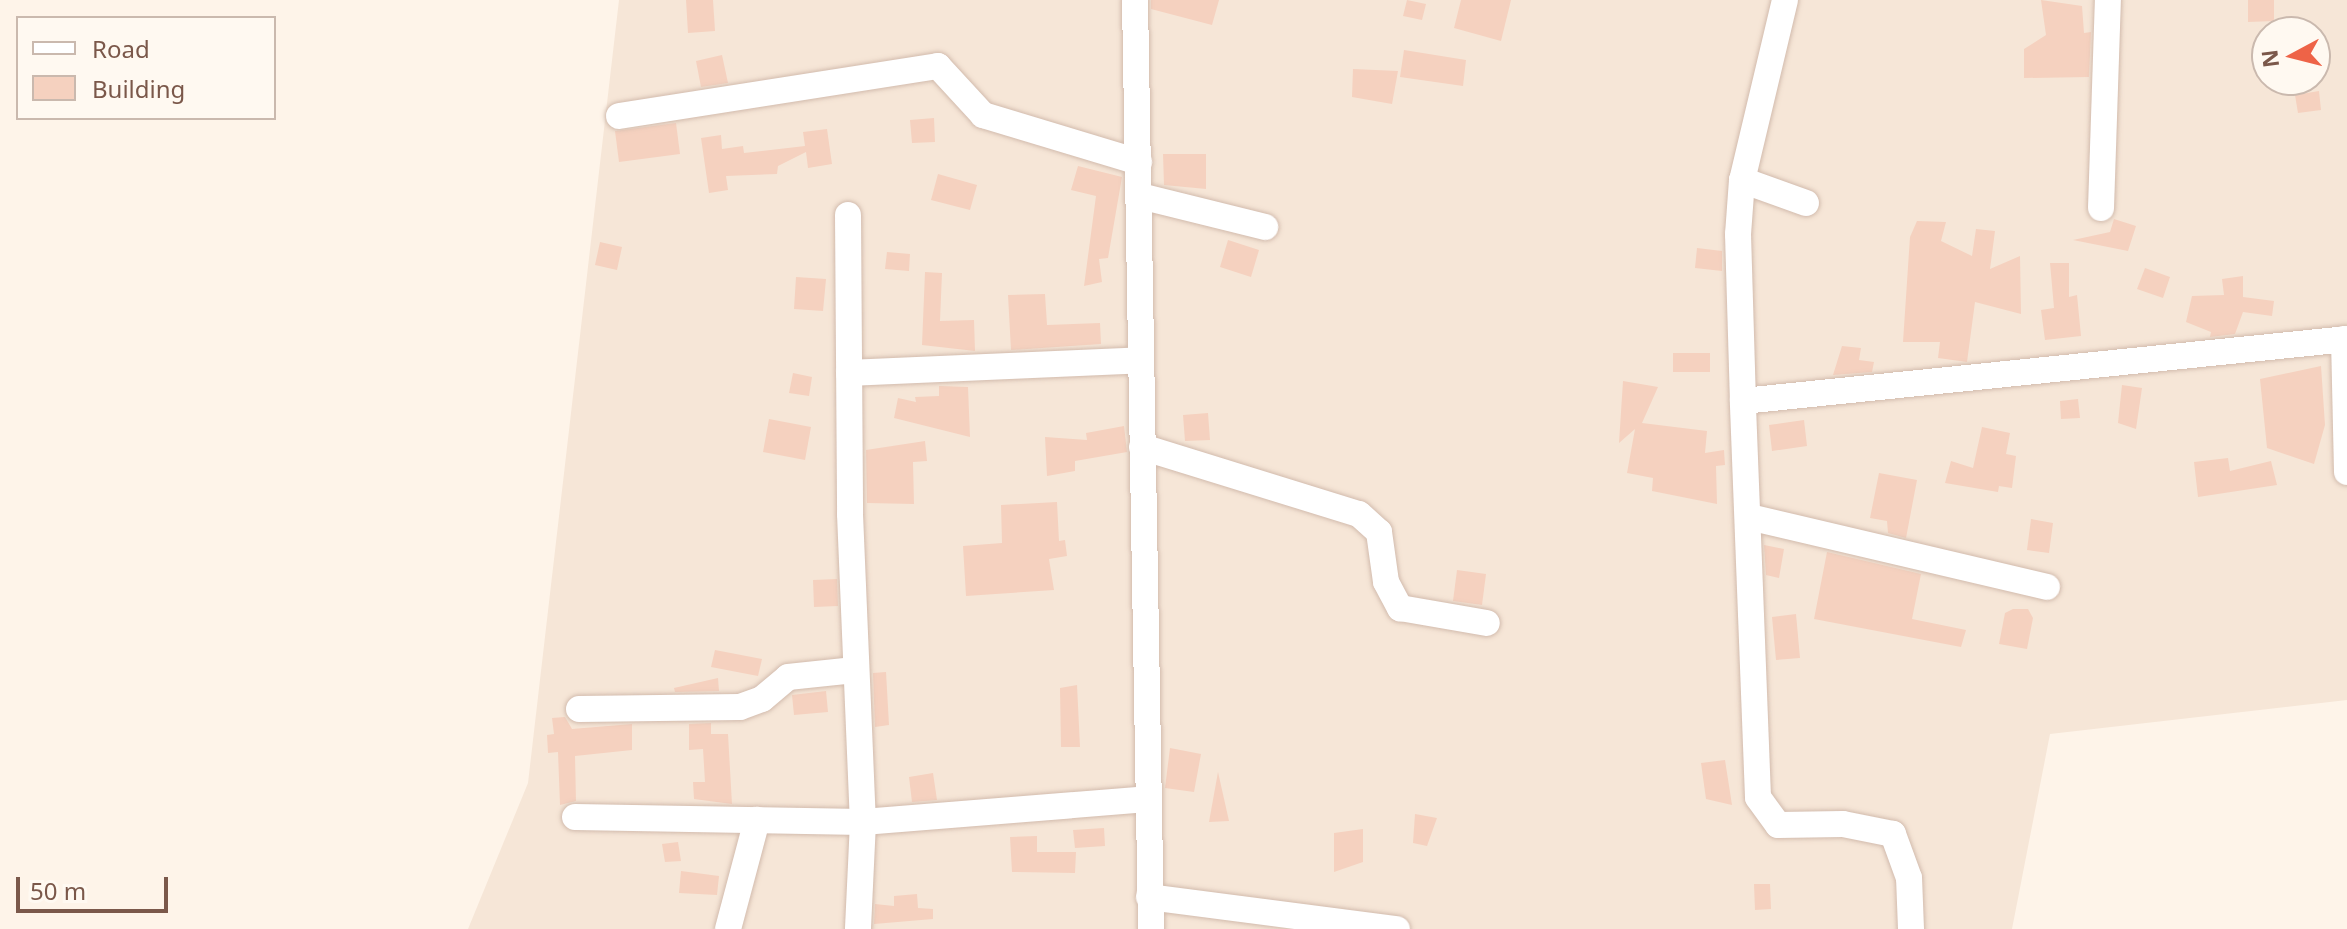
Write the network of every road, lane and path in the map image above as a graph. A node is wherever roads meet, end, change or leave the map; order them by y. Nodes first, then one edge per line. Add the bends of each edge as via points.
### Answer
1 (1135, 0) edge
2 (1785, 0) edge
3 (2108, 0) edge
4 (619, 116) dead end
5 (1139, 162) junction
6 (1742, 180) junction
7 (1140, 196) junction
8 (1806, 203) dead end
9 (2101, 208) dead end
10 (848, 215) dead end
11 (1265, 227) dead end
12 (2345, 339) edge
13 (1141, 360) junction
14 (849, 373) junction
15 (1743, 401) junction
16 (1142, 447) junction
17 (2347, 472) edge
18 (1749, 517) junction
19 (2047, 587) dead end
20 (1487, 623) dead end
21 (855, 670) junction
22 (579, 709) dead end
23 (1147, 799) junction
24 (575, 817) dead end
25 (757, 820) junction
26 (863, 822) junction
27 (1149, 897) junction
28 (728, 929) edge
29 (858, 929) edge
30 (1151, 929) edge
31 (1397, 929) edge
32 (1911, 929) edge

1 - 5 street
2 - 6 street
3 - 9 street
4 - 5 street via 938,66 983,115
5 - 7 street
6 - 8 street
6 - 15 street via 1738,278
7 - 11 street
7 - 13 street
10 - 14 street
12 - 15 street
12 - 17 street
13 - 14 street
13 - 16 street
14 - 21 street
15 - 18 street
16 - 20 street via 1359,514 1379,532 1386,582 1400,608
16 - 23 street
18 - 19 street
18 - 32 street via 1758,797 1778,825 1843,824 1893,834 1903,847 1909,878
21 - 22 street via 788,677 762,699 740,707
21 - 26 street
23 - 26 street
23 - 27 street
24 - 25 street
25 - 26 street
25 - 28 street
26 - 29 street
27 - 30 street
27 - 31 street

